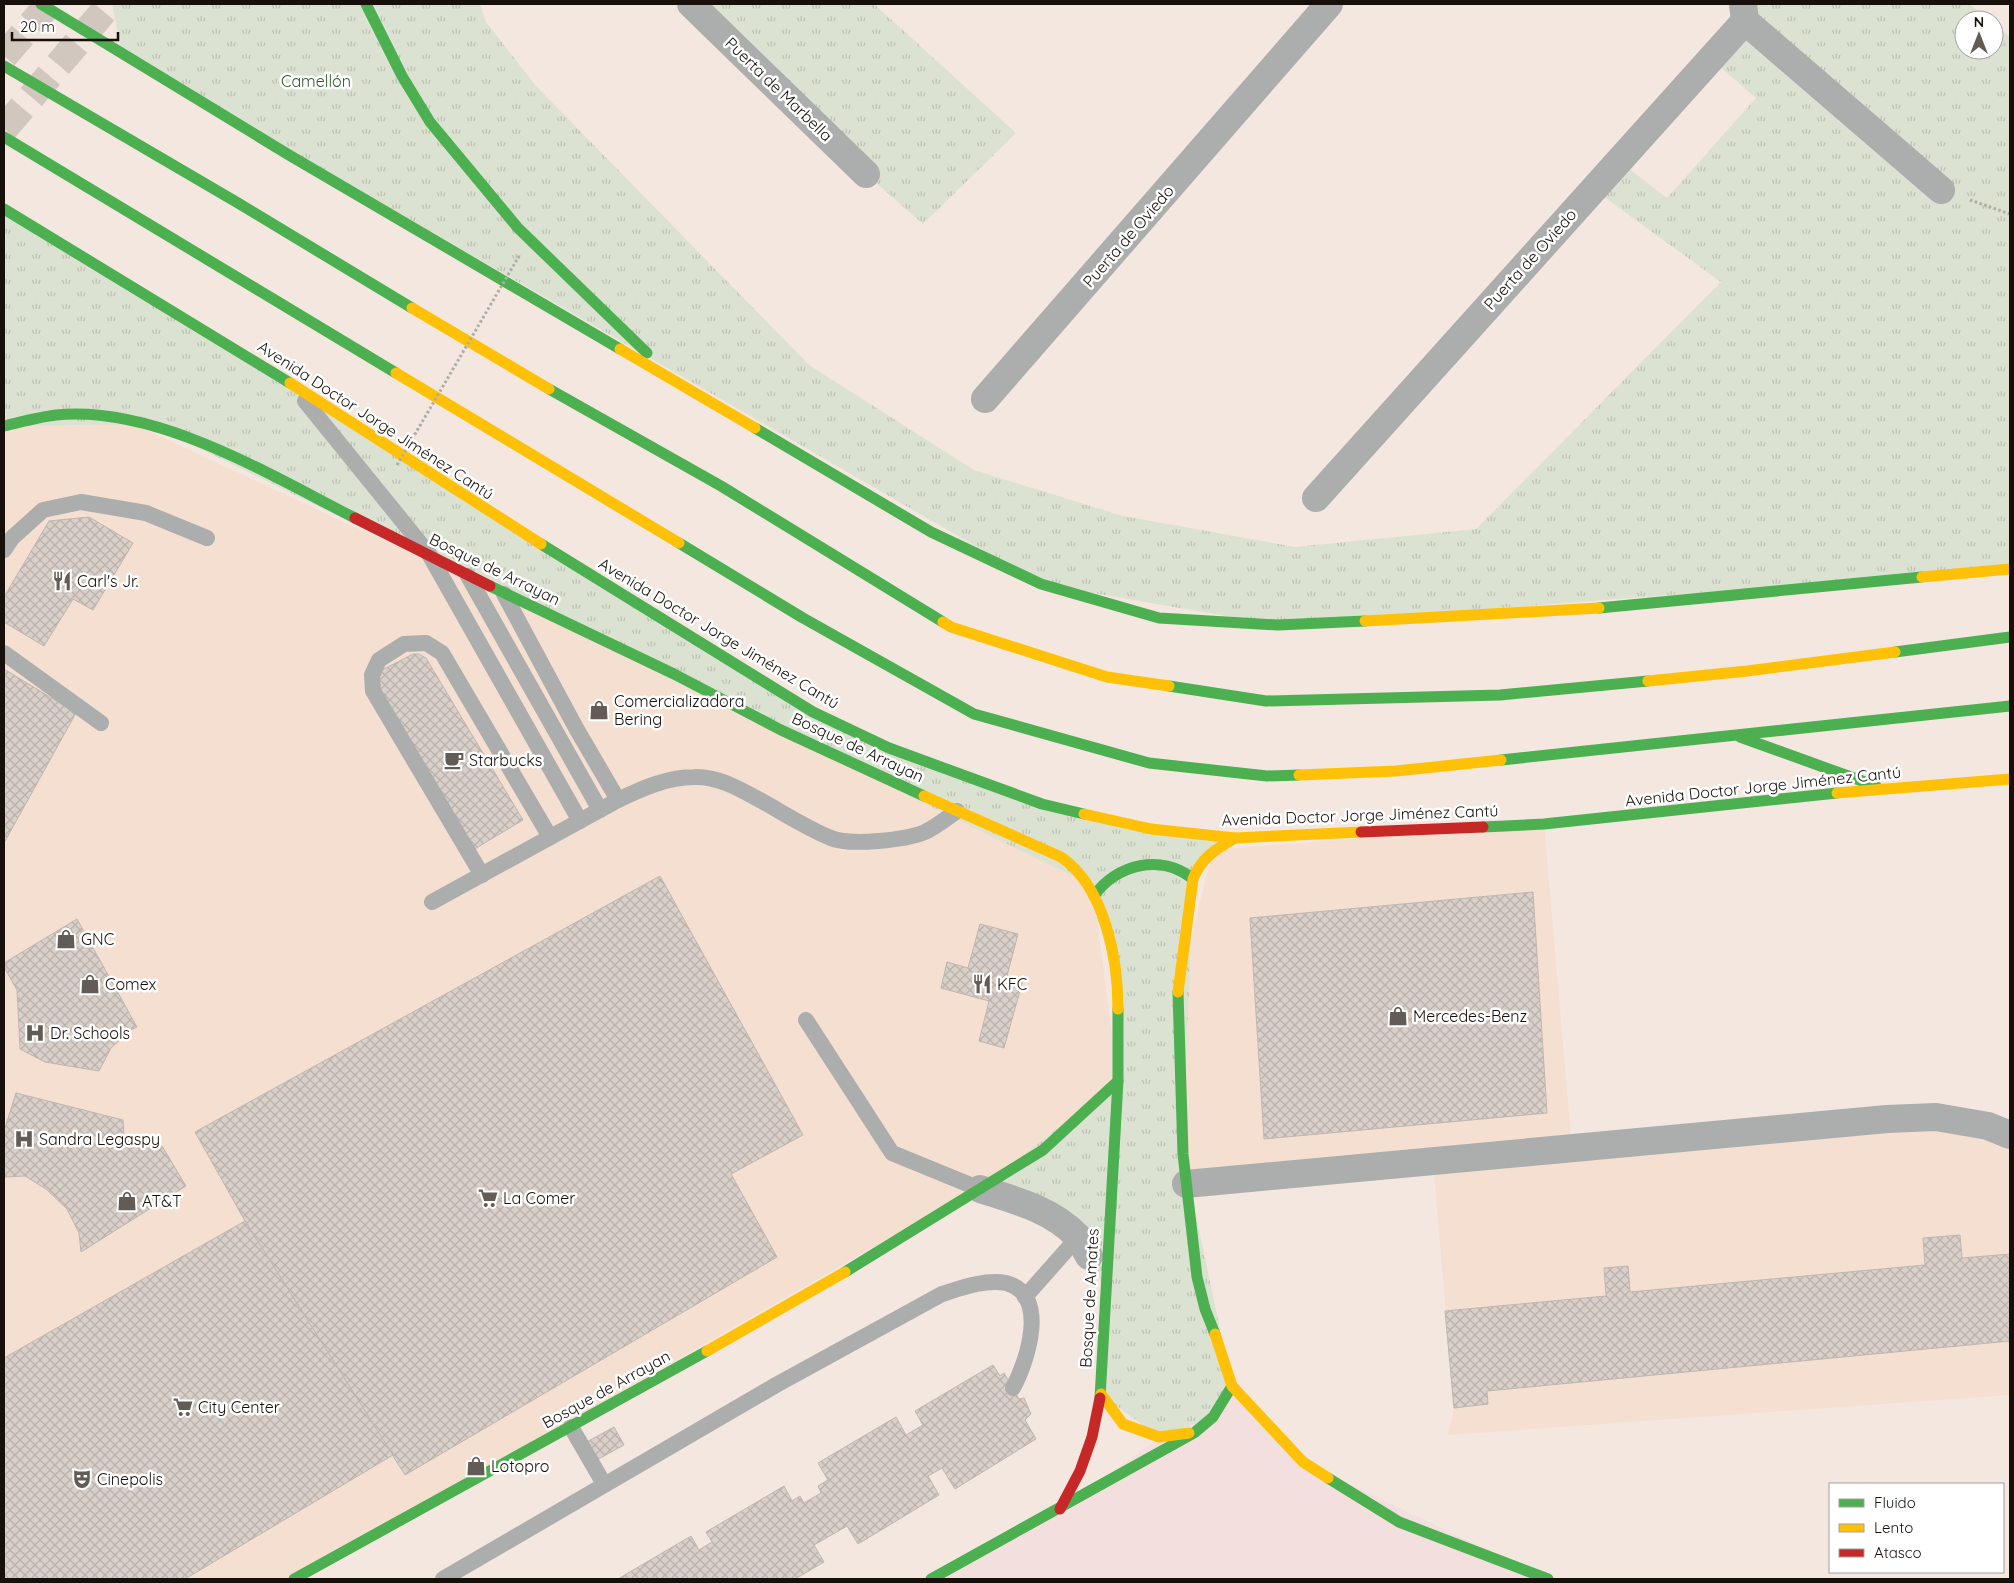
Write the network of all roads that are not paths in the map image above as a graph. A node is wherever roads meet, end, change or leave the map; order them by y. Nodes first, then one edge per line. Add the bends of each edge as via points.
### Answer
1 (42, 4) edge
2 (366, 4) edge
3 (691, 4) edge
4 (1329, 4) edge
5 (1744, 12) edge
6 (4, 66) edge
7 (4, 137) edge
8 (866, 174) dead end
9 (1941, 190) road end
10 (4, 209) edge
11 (676, 382) junction
12 (291, 384) junction
13 (986, 400) dead end
14 (4, 426) edge
15 (1316, 498) dead end
16 (206, 538) dead end
17 (4, 550) edge
18 (429, 554) junction
19 (2010, 569) edge
20 (467, 574) junction
21 (503, 592) junction
22 (658, 615) junction
23 (2010, 637) edge
24 (4, 653) edge
25 (701, 656) dead end
26 (752, 703) dead end
27 (2010, 706) edge
28 (102, 723) dead end
29 (781, 730) junction
30 (1734, 735) junction
31 (2010, 779) edge
32 (1886, 789) junction
33 (618, 800) junction
34 (1042, 804) junction
35 (1014, 807) dead end
36 (985, 809) dead end
37 (600, 810) junction
38 (957, 812) junction
39 (580, 821) junction
40 (550, 837) junction
41 (1235, 838) junction
42 (482, 875) junction
43 (1193, 879) junction
44 (1094, 896) junction
45 (432, 902) dead end
46 (806, 1020) dead end
47 (1118, 1082) junction
48 (2010, 1135) edge
49 (1186, 1184) junction
50 (980, 1189) junction
51 (1084, 1247) joint
52 (1025, 1297) junction
53 (1232, 1386) junction
54 (1013, 1388) dead end
55 (1101, 1394) junction
56 (571, 1428) junction
57 (1194, 1433) junction
58 (604, 1484) junction
59 (1060, 1509) junction
60 (294, 1579) edge
61 (443, 1579) edge
62 (931, 1579) edge
63 (1548, 1579) edge

1 - 11 street via 289,155
2 - 11 street via 402,76 430,122 518,228
3 - 8 street, Puerta de Marbella
4 - 13 street, Puerta de Oviedo
5 - 9 street, Puerta de Oviedo
5 - 15 street, Puerta de Oviedo
6 - 23 street via 508,366 721,486 951,627 1107,676 1266,701 1500,695 1746,671
7 - 30 street via 803,618 974,714 1149,763 1267,776 1396,771
10 - 12 street, Avenida Doctor Jorge Jiménez Cantú
11 - 19 street via 931,532 1041,584 1159,618 1278,625 1581,610
12 - 18 lane
12 - 22 street, Avenida Doctor Jorge Jiménez Cantú
14 - 18 street, Bosque de Arrayan via 56,415 94,415 150,424 256,468
16 - 17 lane via 146,513 81,502 43,510 12,538
18 - 20 street, Bosque de Arrayan
18 - 39 lane
20 - 21 street, Bosque de Arrayan
20 - 37 lane
21 - 29 street, Bosque de Arrayan via 674,674
21 - 33 lane
22 - 25 street
22 - 34 street, Avenida Doctor Jorge Jiménez Cantú via 813,712 889,748
24 - 28 lane
26 - 29 street
27 - 30 street
29 - 38 street, Bosque de Arrayan
30 - 32 street
31 - 32 street, Avenida Doctor Jorge Jiménez Cantú
32 - 41 street, Avenida Doctor Jorge Jiménez Cantú via 1544,824
33 - 37 lane
33 - 38 lane via 665,781 693,777 720,781 833,839 859,842 905,839 926,832
34 - 35 street
34 - 41 street, Avenida Doctor Jorge Jiménez Cantú via 1152,829
36 - 38 street
37 - 39 lane
38 - 44 street, Bosque de Arrayan via 1062,858 1074,866
39 - 40 lane
40 - 42 lane
40 - 42 lane via 442,653 426,644 404,644 379,660 372,675 373,691
41 - 43 street via 1214,850 1198,866
42 - 45 lane
43 - 44 street via 1184,872 1159,863 1122,872 1103,883
43 - 49 street via 1177,997
44 - 47 street, Bosque de Amates via 1111,942 1118,988
46 - 50 lane via 892,1153
47 - 50 street, Bosque de Arrayan via 1043,1150
47 - 55 street, Bosque de Amates
48 - 49 street via 1988,1126 1936,1117 1887,1119
49 - 53 street via 1197,1277
50 - 51 street via 1024,1203 1056,1218
50 - 56 street, Bosque de Arrayan via 802,1298
51 - 52 lane
52 - 54 lane via 1030,1309 1030,1344 1022,1372
52 - 58 lane via 1014,1287 1000,1282 942,1294
53 - 57 street via 1214,1418
53 - 63 street via 1303,1462 1399,1522
55 - 57 street via 1123,1424 1159,1437
55 - 59 street, Bosque de Amates via 1086,1454
56 - 58 lane
56 - 60 street, Bosque de Arrayan
57 - 59 street
58 - 61 lane
59 - 62 street

